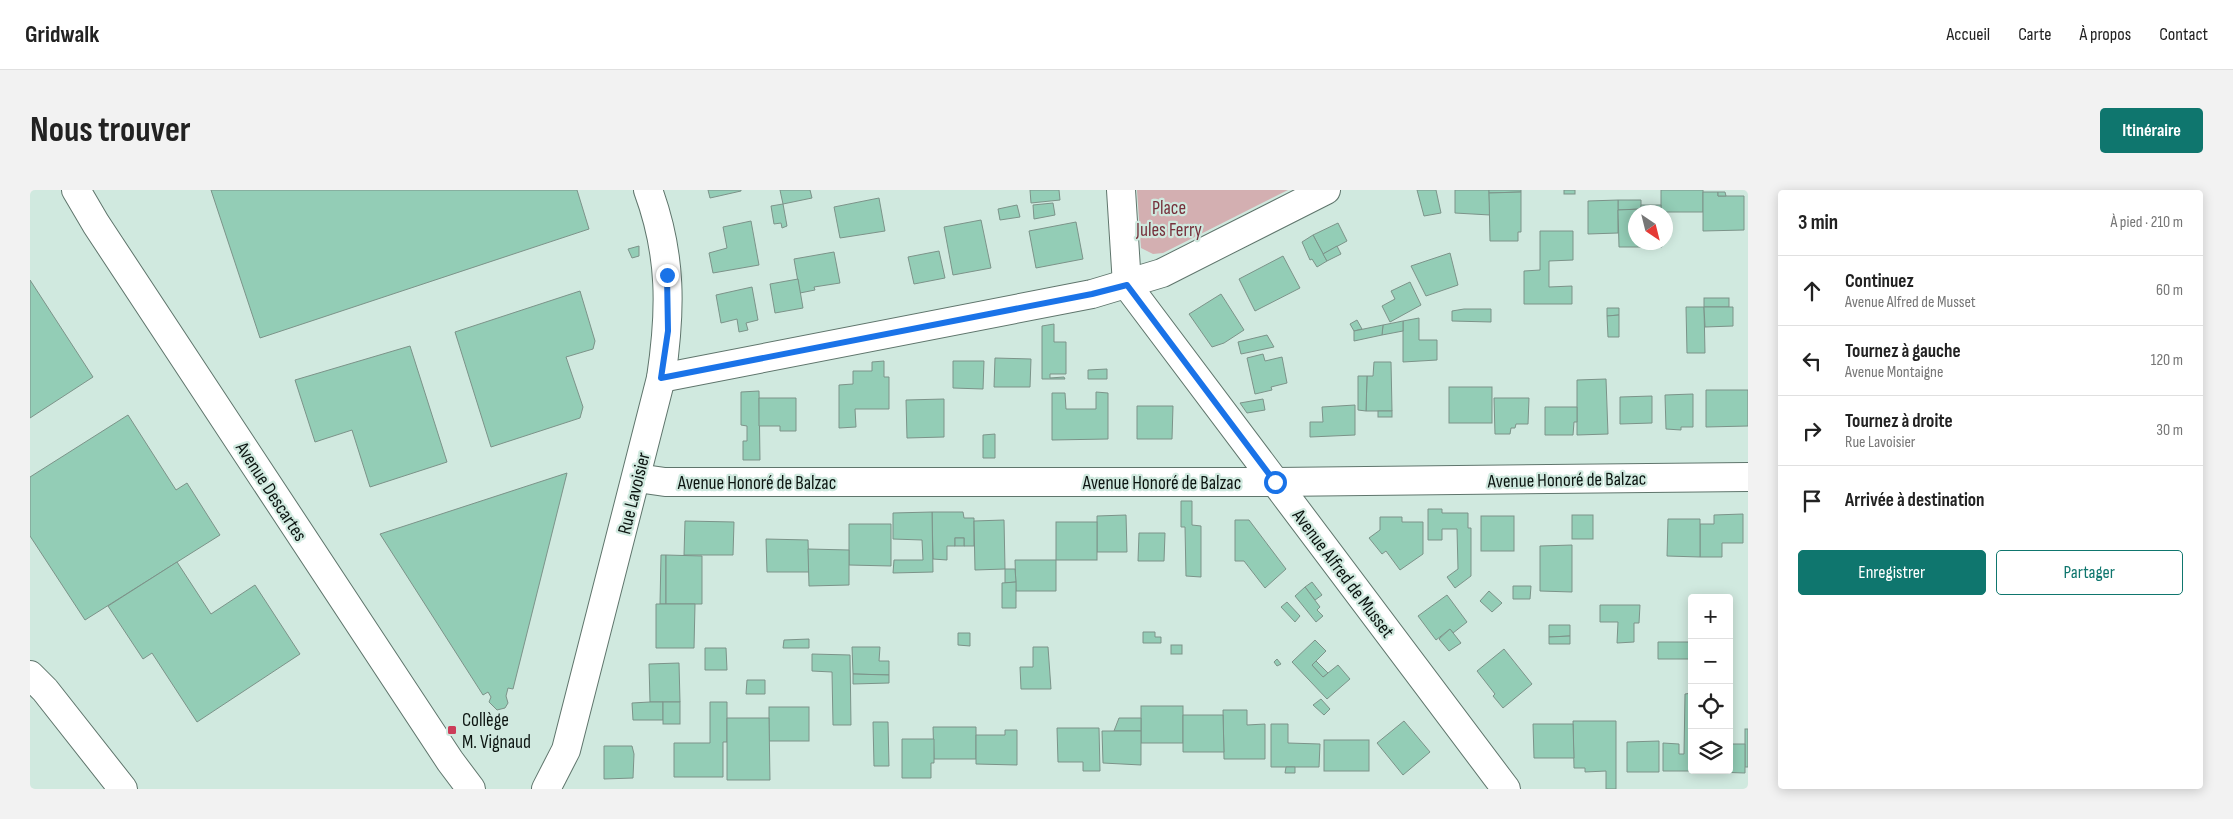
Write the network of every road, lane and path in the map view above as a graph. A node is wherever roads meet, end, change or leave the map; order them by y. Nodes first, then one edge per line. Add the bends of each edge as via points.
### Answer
1 (76, 190) edge
2 (648, 190) edge
3 (1121, 190) edge
4 (1326, 190) edge
5 (1127, 285) junction
6 (661, 378) junction
7 (1748, 477) edge
8 (637, 478) junction
9 (1275, 482) junction
10 (30, 674) edge
11 (123, 789) edge
12 (471, 789) edge
13 (546, 789) edge
14 (1506, 789) edge

1 - 12 street, Avenue Descartes
2 - 6 street, Rue Lavoisier via 662,236 667,275 668,331
3 - 5 street
4 - 5 street via 1162,272
5 - 6 street
5 - 9 street, Avenue Alfred de Musset
6 - 8 street, Rue Lavoisier
7 - 9 street, Avenue Honoré de Balzac
8 - 9 street, Avenue Honoré de Balzac via 665,482
8 - 13 street, Rue Lavoisier via 566,750
9 - 14 street, Avenue Alfred de Musset
10 - 11 street

